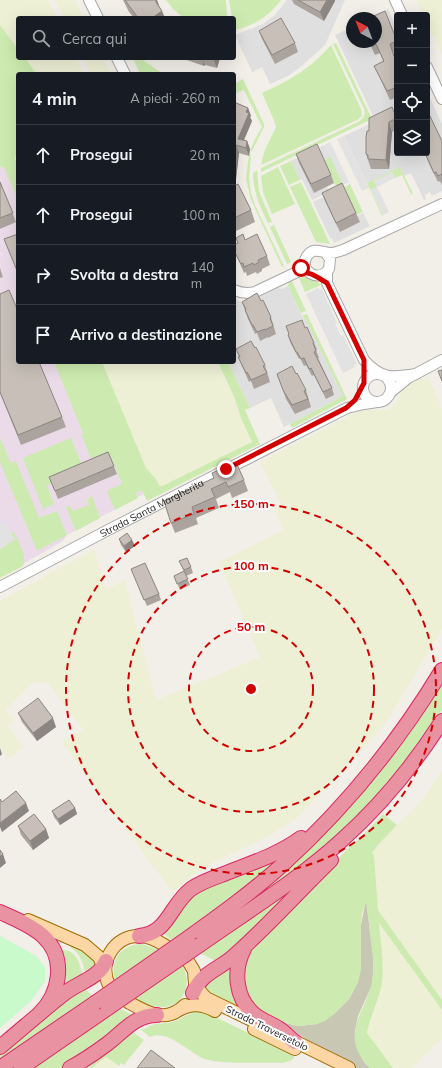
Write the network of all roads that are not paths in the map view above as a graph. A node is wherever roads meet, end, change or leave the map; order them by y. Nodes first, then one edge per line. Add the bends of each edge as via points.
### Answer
1 (90, 0) edge
2 (395, 0) edge
3 (401, 12) edge
4 (97, 16) edge
5 (118, 60) edge
6 (124, 72) edge
7 (430, 73) edge
8 (442, 99) edge
9 (442, 204) edge
10 (343, 250) junction
11 (325, 252) junction
12 (305, 261) junction
13 (331, 262) junction
14 (297, 272) junction
15 (327, 272) junction
16 (313, 274) junction
17 (327, 283) junction
18 (236, 291) edge
19 (364, 360) junction
20 (442, 360) edge
21 (416, 374) junction
22 (384, 376) junction
23 (364, 383) junction
24 (391, 392) junction
25 (377, 402) junction
26 (346, 408) junction
27 (0, 587) edge
28 (442, 670) edge
29 (442, 721) edge
30 (415, 760) junction
31 (371, 772) junction
32 (0, 905) edge
33 (0, 912) edge
34 (139, 936) junction
35 (123, 940) junction
36 (251, 940) junction
37 (84, 945) junction
38 (166, 946) dead end
39 (188, 961) dead end
40 (105, 966) junction
41 (109, 985) dead end
42 (195, 985) junction
43 (128, 1002) dead end
44 (102, 1005) junction
45 (179, 1010) junction
46 (39, 1014) junction
47 (157, 1015) junction
48 (295, 1042) junction
49 (0, 1047) edge
50 (0, 1068) edge
51 (21, 1068) edge
52 (70, 1068) edge
53 (333, 1068) edge
54 (349, 1068) edge

1 - 4 street
2 - 3 street
5 - 6 street
7 - 8 street
9 - 10 street
10 - 11 street
10 - 13 street
11 - 12 street via 312,251
11 - 13 street
12 - 14 street
12 - 16 street via 305,266
13 - 15 street
14 - 16 street
14 - 18 street via 255,292 247,294
15 - 16 street via 321,275
15 - 17 street
16 - 17 street
17 - 19 street
19 - 22 street
19 - 23 street
20 - 21 street, Strada Santa Margherita
21 - 22 street, Strada Santa Margherita
21 - 24 street, Strada Santa Margherita
22 - 23 street, Strada Santa Margherita via 374,374
22 - 24 street via 390,382
23 - 25 street via 366,396 369,400
23 - 26 street, Strada Santa Margherita via 355,400
24 - 25 street, Strada Santa Margherita via 386,399
25 - 26 street, Strada Santa Margherita
26 - 27 street, Strada Santa Margherita
28 - 31 highway via 409,721
29 - 30 highway
30 - 36 highway via 399,791 385,807
30 - 44 highway, bridge via 383,799 340,842 300,874 201,944
31 - 34 highway via 294,843 275,854 197,885 182,897 159,929
31 - 44 highway, bridge via 330,818 281,866
32 - 37 main road
33 - 46 highway via 40,933 56,956 57,985 51,999
34 - 35 main road
34 - 38 main road
35 - 37 main road via 106,946
35 - 40 main road via 111,951
36 - 42 highway
36 - 48 highway via 242,952 237,970 237,984 242,999 253,1013
37 - 40 main road via 97,955
39 - 42 main road, Strada Traversetolo
40 - 41 main road
40 - 46 highway
42 - 45 main road via 187,1003
42 - 48 main road, Strada Traversetolo via 209,1000
43 - 47 main road
44 - 50 highway
44 - 51 highway
45 - 47 main road, Strada Traversetolo via 168,1015
45 - 53 main road, Strada Traversetolo via 192,1005 206,1006
46 - 49 highway
47 - 52 highway via 136,1021 101,1049
48 - 54 main road, Strada Traversetolo

